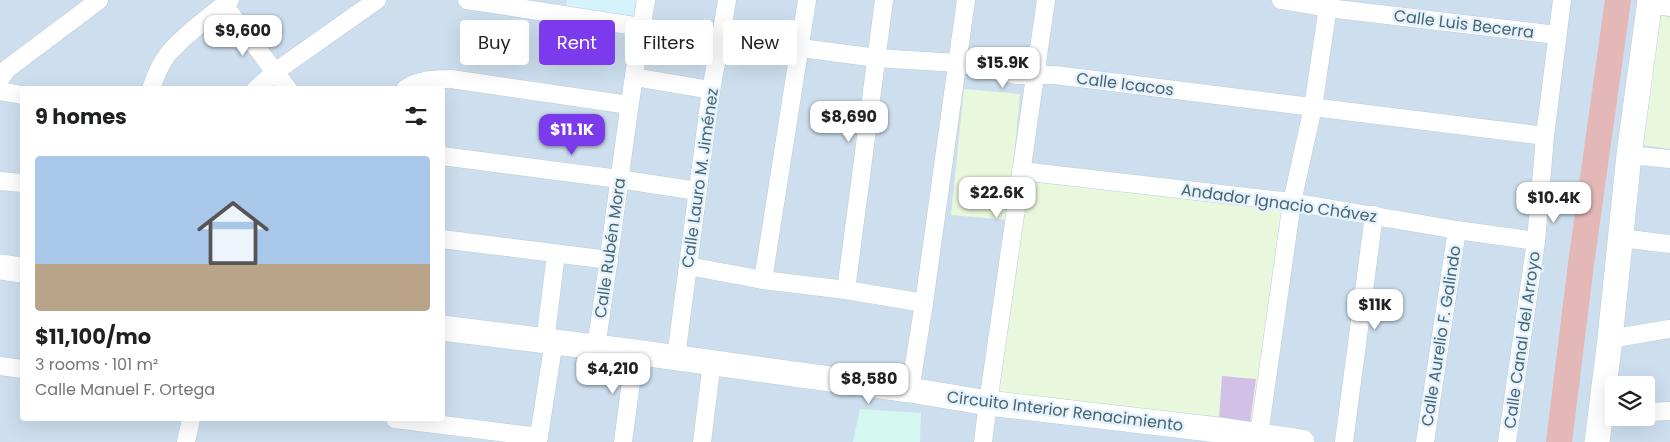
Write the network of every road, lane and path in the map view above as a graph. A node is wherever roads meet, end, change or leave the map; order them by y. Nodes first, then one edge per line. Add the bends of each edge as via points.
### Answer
1 (377, 0) edge
2 (646, 0) edge
3 (727, 0) edge
4 (807, 0) edge
5 (884, 0) edge
6 (966, 0) edge
7 (1046, 0) edge
8 (1281, 0) edge
9 (1562, 0) edge
10 (477, 1) edge
11 (93, 2) edge
12 (227, 3) edge
13 (1329, 4) edge
14 (1657, 4) edge
15 (561, 7) edge
16 (642, 20) edge
17 (625, 23) edge
18 (1557, 35) junction
19 (713, 36) edge
20 (721, 37) junction
21 (800, 48) junction
22 (877, 58) junction
23 (957, 63) junction
24 (636, 65) edge
25 (275, 72) junction
26 (1035, 75) junction
27 (634, 77) junction
28 (0, 79) edge
29 (152, 86) edge
30 (259, 86) edge
31 (286, 86) edge
32 (410, 86) edge
33 (0, 90) edge
34 (711, 90) junction
35 (20, 95) edge
36 (630, 105) junction
37 (1313, 107) junction
38 (1545, 136) junction
39 (1629, 154) junction
40 (445, 156) edge
41 (1670, 159) edge
42 (1021, 171) junction
43 (620, 179) junction
44 (0, 181) edge
45 (20, 183) edge
46 (697, 191) junction
47 (1292, 202) junction
48 (1374, 215) junction
49 (1457, 230) junction
50 (1621, 238) junction
51 (445, 239) edge
52 (1536, 241) junction
53 (1670, 244) edge
54 (556, 254) junction
55 (609, 260) junction
56 (688, 266) junction
57 (0, 267) edge
58 (20, 270) edge
59 (763, 280) junction
60 (846, 290) junction
61 (924, 303) junction
62 (445, 328) edge
63 (1670, 329) edge
64 (1610, 339) junction
65 (550, 341) junction
66 (596, 347) junction
67 (635, 352) junction
68 (676, 357) junction
69 (712, 362) junction
70 (0, 366) edge
71 (20, 369) edge
72 (1609, 376) edge
73 (910, 390) junction
74 (988, 403) junction
75 (1670, 411) edge
76 (1655, 412) edge
77 (1605, 420) edge
78 (191, 421) edge
79 (409, 421) edge
80 (1259, 435) junction
81 (1227, 437) edge
82 (539, 439) edge
83 (186, 442) edge
84 (624, 442) edge
85 (702, 442) edge
86 (984, 442) edge
87 (1302, 442) edge
88 (1344, 442) edge
89 (1425, 442) edge
90 (1507, 442) edge
91 (1597, 442) edge

1 - 25 street
2 - 16 street, Calle Rubén Mora
3 - 20 street, Calle Lauro M. Jiménez
4 - 21 street
5 - 22 street
6 - 23 street
7 - 26 street
8 - 13 street, Calle Luis Becerra
9 - 18 street, Calle Canal del Arroyo
10 - 15 street, Calle Icacos
11 - 28 street via 8,69
12 - 25 street
12 - 29 street via 167,55
13 - 18 street, Calle Luis Becerra
13 - 37 street
14 - 39 main road
15 - 17 street, Calle Icacos
18 - 38 street, Calle Canal del Arroyo
19 - 20 street, Calle Icacos
20 - 21 street, Calle Icacos
20 - 34 street, Calle Lauro M. Jiménez
21 - 22 street, Calle Icacos
21 - 59 street
22 - 23 street, Calle Icacos
22 - 60 street
23 - 26 street, Calle Icacos
23 - 61 street
24 - 27 street, Calle Rubén Mora
25 - 30 street
25 - 31 street
26 - 37 street, Calle Icacos
26 - 42 street
27 - 34 street
27 - 36 street, Calle Rubén Mora
32 - 36 street via 423,80 451,80
33 - 35 street
34 - 46 street, Calle Lauro M. Jiménez
36 - 43 street, Calle Rubén Mora
37 - 38 street, Calle Icacos
37 - 47 street
38 - 52 street, Calle Canal del Arroyo
39 - 41 street
39 - 50 main road
40 - 43 street
42 - 47 street, Andador Ignacio Chávez
42 - 74 street
43 - 46 street
43 - 55 street, Calle Rubén Mora
44 - 45 street
46 - 56 street, Calle Lauro M. Jiménez
47 - 48 street, Andador Ignacio Chávez
47 - 80 street
48 - 49 street, Andador Ignacio Chávez
48 - 88 street
49 - 52 street, Andador Ignacio Chávez
49 - 89 street, Calle Aurelio F. Galindo
50 - 53 street
50 - 64 main road
51 - 54 street
52 - 90 street, Calle Canal del Arroyo
54 - 55 street
54 - 65 street
55 - 66 street, Calle Rubén Mora
56 - 59 street
56 - 68 street, Calle Lauro M. Jiménez
57 - 58 main road
59 - 60 street
60 - 61 street
61 - 73 street
62 - 65 main road, Circuito Interior Renacimiento
63 - 64 street
64 - 72 main road
65 - 66 main road, Circuito Interior Renacimiento
65 - 82 street
66 - 67 main road, Circuito Interior Renacimiento
67 - 68 main road, Circuito Interior Renacimiento
67 - 84 street
68 - 69 main road, Circuito Interior Renacimiento
69 - 73 main road, Circuito Interior Renacimiento
69 - 85 street
70 - 71 street
73 - 74 main road, Circuito Interior Renacimiento
74 - 81 main road, Circuito Interior Renacimiento
74 - 86 street
75 - 76 street
77 - 91 main road
78 - 83 street
79 - 82 street
80 - 81 main road, Circuito Interior Renacimiento
80 - 87 main road, Circuito Interior Renacimiento

